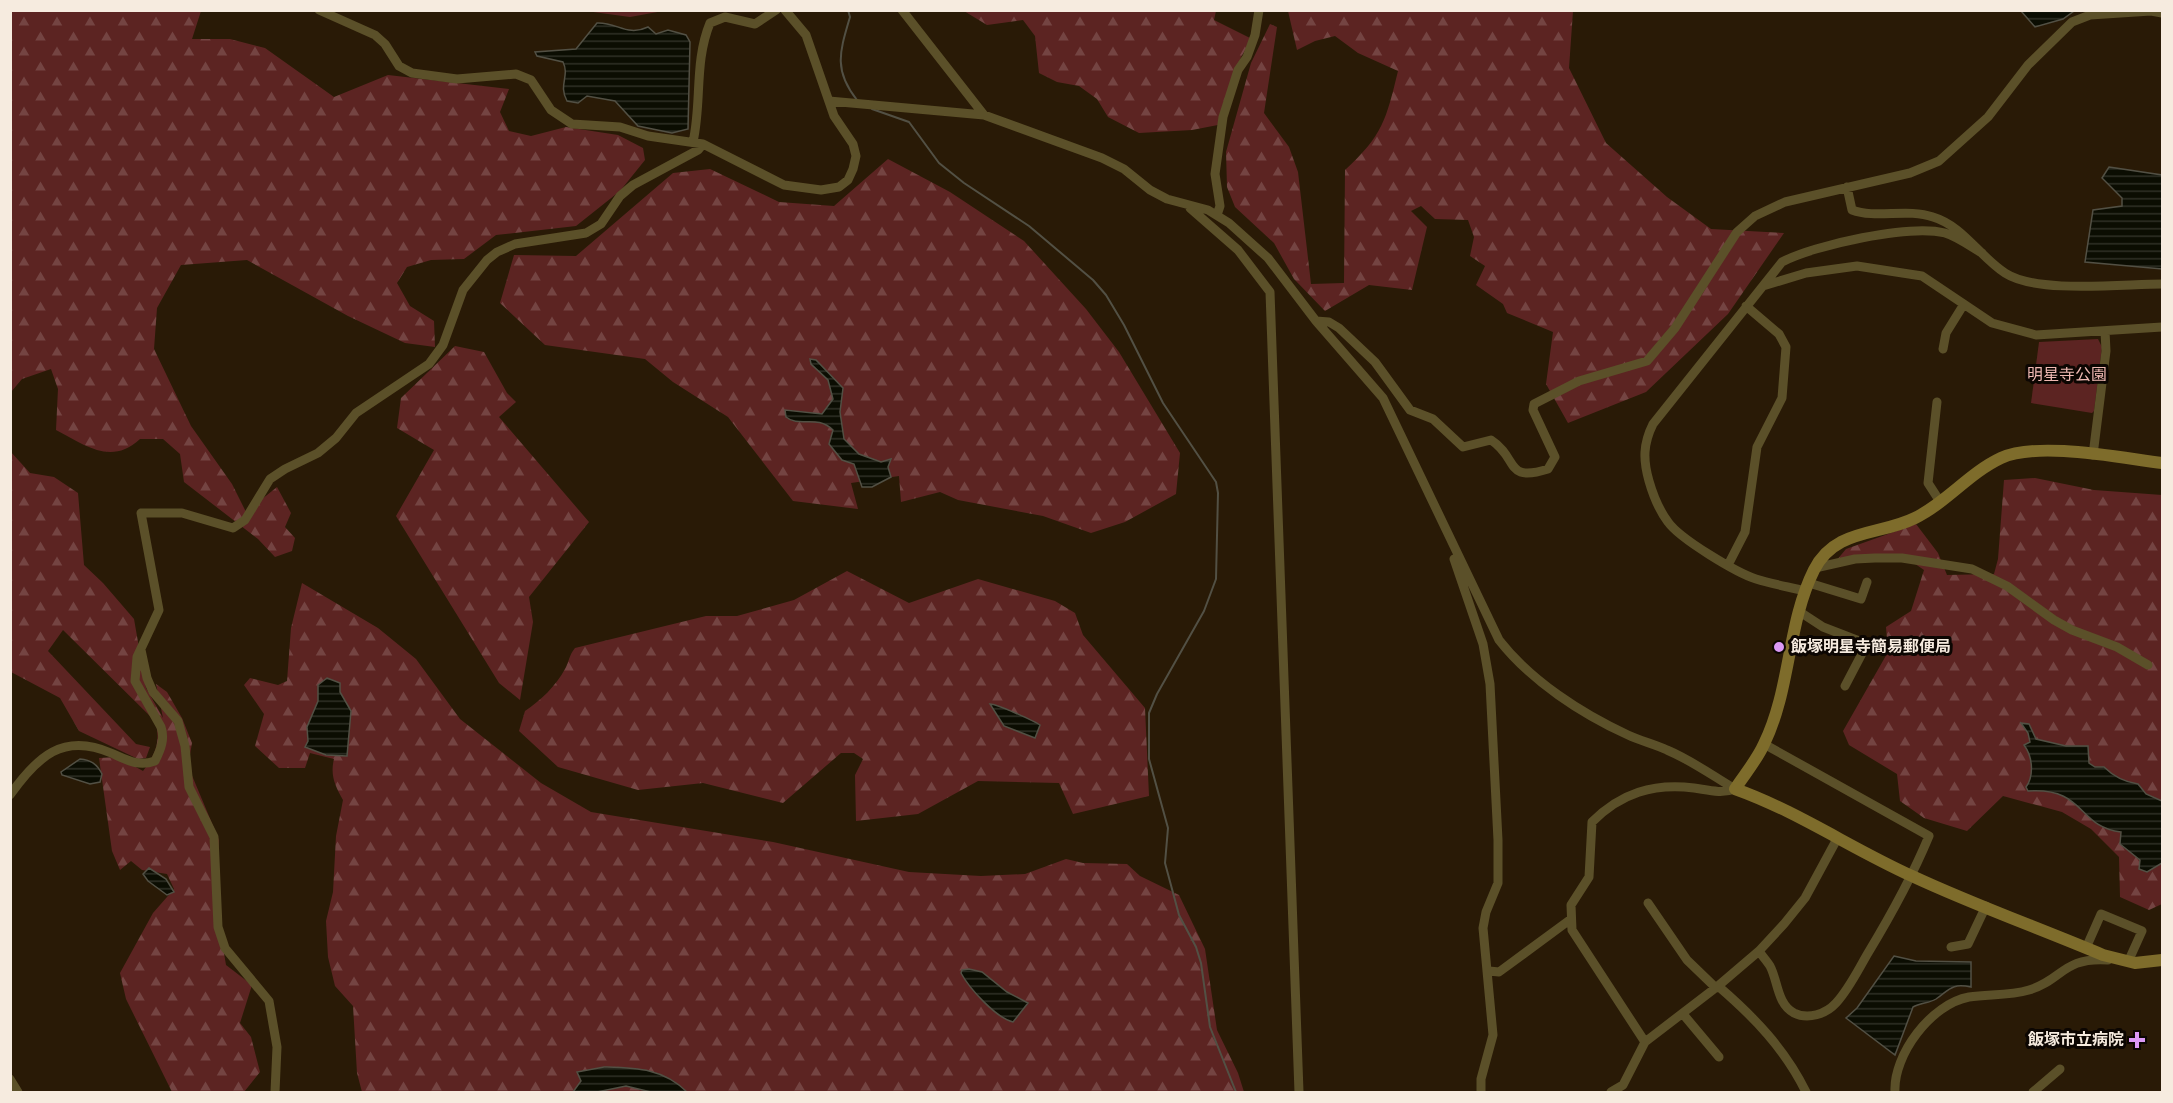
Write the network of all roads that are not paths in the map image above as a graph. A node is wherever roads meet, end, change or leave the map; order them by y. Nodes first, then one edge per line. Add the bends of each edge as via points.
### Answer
1 (319, 10) edge
2 (776, 10) edge
3 (785, 10) edge
4 (902, 10) edge
5 (1259, 10) edge
6 (2163, 13) edge
7 (829, 101) junction
8 (984, 115) junction
9 (693, 142) junction
10 (703, 144) junction
11 (1846, 187) junction
12 (1185, 205) junction
13 (1217, 215) junction
14 (1982, 253) junction
15 (2163, 284) edge
16 (1761, 287) junction
17 (1964, 304) junction
18 (1746, 306) junction
19 (1316, 321) junction
20 (2163, 327) edge
21 (2105, 330) junction
22 (1943, 349) dead end
23 (1937, 402) dead end
24 (2093, 455) junction
25 (2163, 463) edge
26 (1939, 500) junction
27 (1448, 536) junction
28 (1728, 565) junction
29 (1815, 568) junction
30 (1867, 582) dead end
31 (1807, 587) junction
32 (1800, 612) junction
33 (141, 650) junction
34 (2148, 665) dead end
35 (1845, 686) dead end
36 (1764, 744) junction
37 (1735, 789) junction
38 (10, 795) edge
39 (1837, 839) junction
40 (1912, 877) junction
41 (1648, 903) dead end
42 (1986, 906) junction
43 (1571, 919) junction
44 (1951, 946) dead end
45 (2086, 948) junction
46 (1759, 951) junction
47 (2163, 960) edge
48 (2123, 961) junction
49 (1488, 971) junction
50 (1717, 987) junction
51 (1683, 1014) junction
52 (1645, 1042) junction
53 (1719, 1057) dead end
54 (2060, 1070) dead end
55 (10, 1079) edge
56 (1623, 1085) junction
57 (18, 1092) edge
58 (275, 1092) edge
59 (1299, 1092) edge
60 (1481, 1092) edge
61 (1611, 1092) edge
62 (1632, 1092) edge
63 (1806, 1092) edge
64 (1895, 1092) edge
65 (2033, 1092) edge

1 - 9 street via 375,35 386,44 399,66 412,73 457,79 516,74 531,80 551,110 572,124 620,127 648,136
2 - 9 street via 755,24 725,17 710,23 698,66
3 - 7 street via 806,35
4 - 8 street
5 - 13 street via 1255,35 1238,70 1219,140 1215,174 1220,206
6 - 11 street via 2090,15 2072,22 2028,65 1982,123 1939,161 1910,173
7 - 8 street
7 - 10 street via 856,156 848,180 839,187 821,190 784,185
8 - 12 street via 1023,126 1102,158 1133,175 1150,190
9 - 10 street
10 - 33 street via 633,185 620,196 601,224 586,233 515,244 487,260 463,290 443,345 429,364 356,413 318,453 270,479 245,520 233,528 182,513 141,513 159,610
11 - 14 street via 1852,210 1933,217 1955,228
11 - 19 street via 1785,202 1755,216 1737,232 1675,328 1647,361 1579,381 1538,400 1533,410 1555,457 1548,469 1529,475 1514,468 1491,440 1463,447 1433,419 1410,410 1375,362 1329,321
12 - 13 street
12 - 59 street via 1238,250 1270,292
13 - 19 street via 1268,258
14 - 15 street via 2008,275 2043,284
14 - 16 street via 1947,234 1925,230 1893,233 1798,253 1782,262
16 - 17 street via 1806,273 1857,266 1922,276
16 - 18 street
17 - 21 street via 1992,323 2036,335
17 - 22 street via 1946,333
18 - 28 street via 1779,334 1786,347 1782,398 1757,447 1746,532
18 - 28 street via 1653,424 1644,449 1653,494 1668,523
19 - 27 street via 1383,398
20 - 21 street
21 - 24 street via 2106,351
23 - 26 street via 1928,483
24 - 25 street
24 - 26 street via 2028,452 2001,458
26 - 29 street via 1916,518 1846,538 1830,548
27 - 37 street via 1499,640 1512,656 1603,723 1668,750
27 - 49 street via 1483,644 1490,684 1498,883 1483,928
28 - 31 street via 1755,579
29 - 31 street
29 - 34 street via 1855,560 1902,558 1972,569 2007,586 2072,630
30 - 31 street via 1861,598
31 - 32 street
32 - 35 street via 1823,627 1867,644
32 - 36 street
33 - 38 street via 135,681 164,735 155,761 138,765 105,750 60,747 34,764
33 - 58 street via 153,692 178,721 189,788 214,837 218,927 225,948 269,1001 277,1047
36 - 37 street
36 - 40 street via 1929,836
37 - 39 street via 1773,802
37 - 43 street via 1722,793 1674,786 1646,789 1627,795 1603,811 1592,822 1589,877 1571,904
39 - 40 street
39 - 46 street via 1805,898
40 - 42 street
40 - 46 street via 1854,977 1835,1004 1816,1016 1796,1014 1787,1008 1770,966
41 - 50 street via 1687,960
42 - 44 street via 1968,944
42 - 45 street
43 - 49 street via 1499,972
43 - 52 street via 1572,930
45 - 48 street
45 - 48 street via 2101,914 2142,931
46 - 50 street
47 - 48 street
48 - 64 street via 2091,959 2075,963 2031,989 1968,997 1950,1004 1926,1023 1910,1045 1897,1074
49 - 60 street via 1493,1035
50 - 51 street
50 - 63 street via 1763,1028 1795,1069
51 - 52 street
51 - 53 street
52 - 56 street
54 - 65 street
55 - 57 street
56 - 61 street
56 - 62 street

